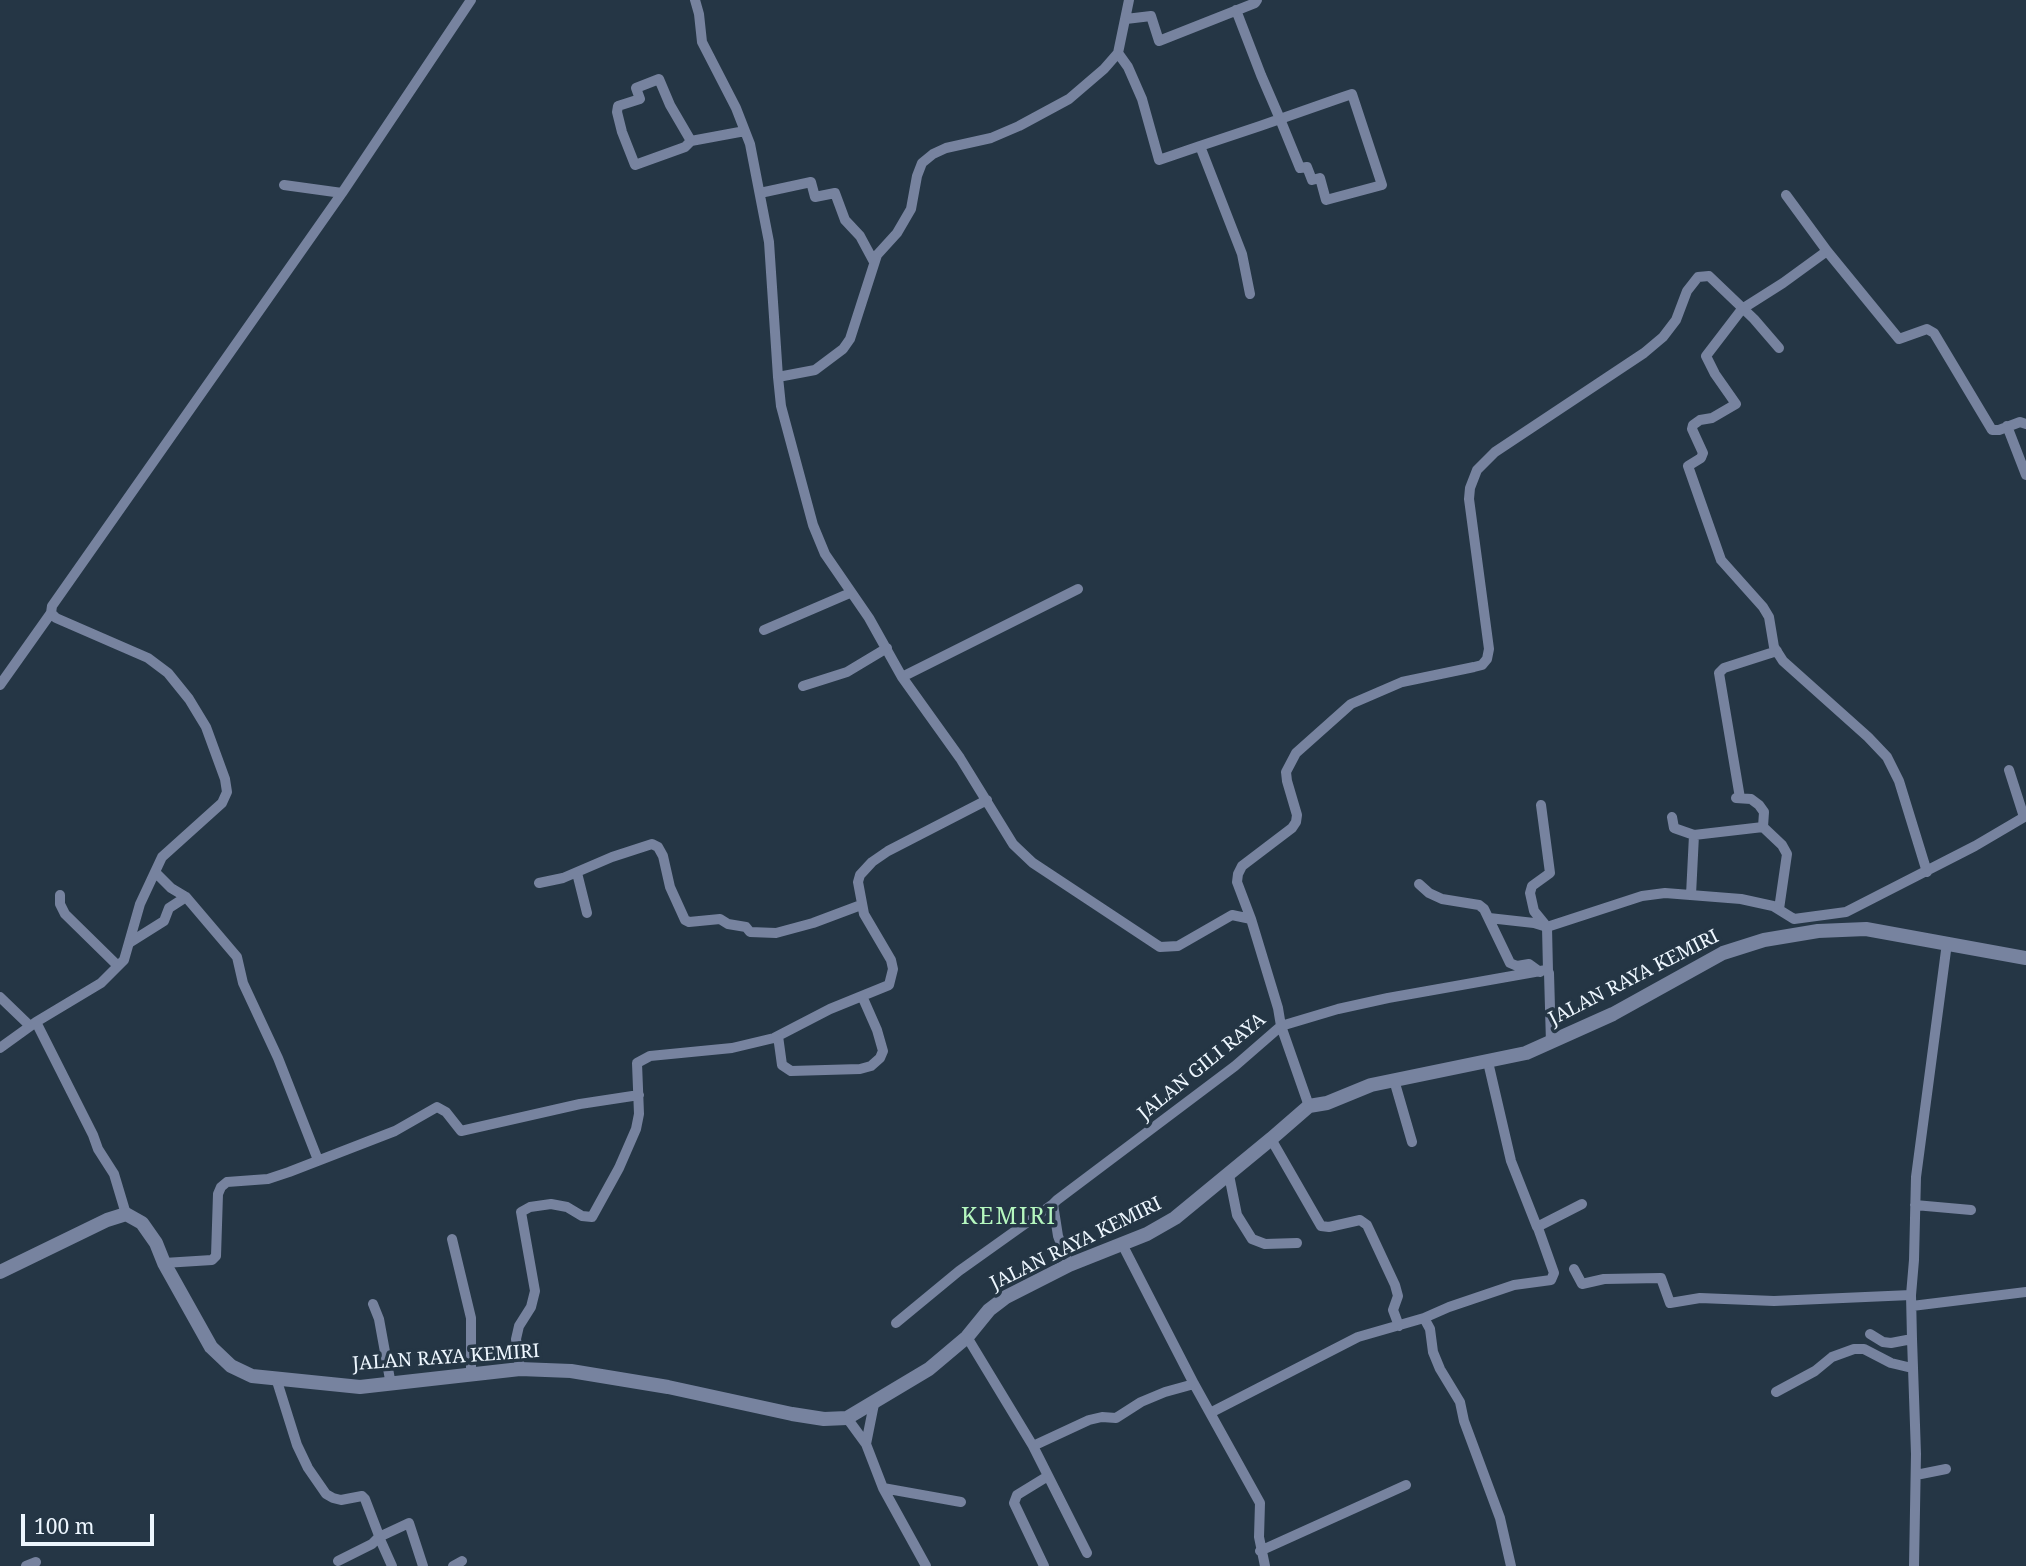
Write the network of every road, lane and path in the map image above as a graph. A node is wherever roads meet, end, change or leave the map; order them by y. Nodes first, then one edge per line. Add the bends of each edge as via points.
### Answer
1 (471, 0) edge
2 (695, 0) edge
3 (1129, 0) edge
4 (1257, 0) edge
5 (1236, 10) junction
6 (1126, 19) junction
7 (1118, 53) junction
8 (1280, 118) junction
9 (746, 131) junction
10 (691, 142) junction
11 (1200, 146) junction
12 (284, 185) dead end
13 (342, 193) junction
14 (760, 193) junction
15 (1786, 195) dead end
16 (1827, 251) junction
17 (874, 262) junction
18 (1250, 294) dead end
19 (1742, 309) junction
20 (1779, 348) dead end
21 (778, 377) junction
22 (2026, 424) edge
23 (2007, 426) junction
24 (2026, 475) edge
25 (1078, 589) dead end
26 (850, 593) junction
27 (51, 613) junction
28 (764, 630) dead end
29 (887, 648) junction
30 (1776, 651) junction
31 (902, 677) junction
32 (0, 685) edge
33 (803, 686) dead end
34 (2008, 769) dead end
35 (987, 800) junction
36 (1541, 805) dead end
37 (2025, 816) edge
38 (1672, 817) dead end
39 (1763, 827) junction
40 (1694, 835) junction
41 (155, 872) junction
42 (1927, 872) junction
43 (577, 873) junction
44 (539, 883) dead end
45 (1419, 884) dead end
46 (60, 895) dead end
47 (1691, 895) junction
48 (186, 897) junction
49 (861, 905) junction
50 (1779, 909) junction
51 (587, 913) dead end
52 (1489, 918) junction
53 (1251, 919) junction
54 (1848, 919) junction
55 (1547, 927) junction
56 (130, 943) junction
57 (1947, 943) junction
58 (2026, 958) edge
59 (118, 966) junction
60 (1544, 971) junction
61 (862, 996) junction
62 (0, 997) edge
63 (32, 1023) junction
64 (1281, 1026) junction
65 (778, 1036) junction
66 (1551, 1043) junction
67 (0, 1048) edge
68 (1488, 1062) junction
69 (1394, 1080) junction
70 (639, 1095) junction
71 (1309, 1106) junction
72 (1271, 1139) junction
73 (1412, 1142) dead end
74 (318, 1160) junction
75 (1229, 1175) junction
76 (1582, 1204) dead end
77 (1053, 1205) junction
78 (1915, 1205) junction
79 (1971, 1210) dead end
80 (126, 1214) junction
81 (1538, 1228) junction
82 (452, 1239) dead end
83 (1297, 1243) dead end
84 (1122, 1244) junction
85 (164, 1262) junction
86 (1069, 1265) junction
87 (1574, 1269) dead end
88 (0, 1272) edge
89 (2026, 1292) edge
90 (1912, 1301) junction
91 (373, 1304) dead end
92 (1424, 1318) junction
93 (897, 1323) dead end
94 (1399, 1326) junction
95 (1870, 1334) dead end
96 (967, 1336) junction
97 (1912, 1339) junction
98 (1912, 1368) junction
99 (520, 1369) junction
100 (471, 1374) junction
101 (276, 1378) junction
102 (1194, 1384) junction
103 (391, 1385) junction
104 (1776, 1392) dead end
105 (874, 1404) junction
106 (1210, 1413) junction
107 (847, 1418) junction
108 (866, 1444) junction
109 (1033, 1446) junction
110 (1946, 1469) dead end
111 (1916, 1475) junction
112 (1048, 1476) junction
113 (1406, 1485) dead end
114 (883, 1488) junction
115 (961, 1502) dead end
116 (379, 1537) junction
117 (1260, 1551) junction
118 (1087, 1553) dead end
119 (338, 1560) dead end
120 (392, 1566) edge
121 (423, 1566) edge
122 (926, 1566) edge
123 (1044, 1566) edge
124 (1265, 1566) edge
125 (1511, 1566) edge
126 (1914, 1566) edge

1 - 13 street
2 - 9 street via 702,42
3 - 6 street
4 - 5 street
5 - 6 street via 1159,41 1151,16
5 - 8 street
6 - 7 street
7 - 11 street via 1142,99 1159,160
7 - 17 street via 1054,109 991,138 947,148 922,163 905,222
8 - 8 street via 1300,168 1307,167 1312,180 1319,178 1326,200 1382,186 1352,94
8 - 11 street
9 - 10 street
9 - 14 street
10 - 10 street via 635,165 618,106 640,99 636,88 659,79
11 - 18 street via 1242,254
12 - 13 street
13 - 27 street
14 - 17 street via 811,182 816,197 835,193 845,220
14 - 21 street via 769,242
15 - 16 street
16 - 19 street
16 - 23 street via 1899,339 1931,330 1992,430
17 - 21 street via 855,327 843,349 815,370
19 - 20 street
19 - 30 street via 1706,356 1735,404 1693,425 1703,453 1688,466 1721,560 1763,607
19 - 53 street via 1709,276 1698,277 1663,337 1495,452 1477,470 1469,499 1487,659 1482,665 1402,681 1351,704 1296,753 1286,772 1296,822 1238,874
21 - 26 street via 781,406 813,525
22 - 23 street
23 - 24 street
25 - 31 street
26 - 28 street
26 - 29 street
27 - 32 street
27 - 41 street via 148,658 190,699 206,727 227,792 222,803 162,857
29 - 31 street
29 - 33 street via 847,672
30 - 39 street via 1718,674 1737,798 1759,805
30 - 42 street via 1887,757
31 - 35 street
34 - 37 street
35 - 49 street via 872,862 858,882
35 - 53 street via 1013,844 1033,863 1160,947 1178,946 1232,915
36 - 55 street via 1551,870 1530,893 1534,911
37 - 42 street
38 - 40 street via 1674,828
39 - 40 street
39 - 50 street via 1787,854
40 - 47 street
41 - 48 street
41 - 56 street
42 - 54 street
43 - 44 street
43 - 49 street via 652,844 663,856 685,920 720,919 757,933 776,933
43 - 51 street
45 - 52 street via 1442,899 1479,905
46 - 59 street via 65,914
47 - 50 street via 1730,897
47 - 55 street via 1642,896
48 - 56 street via 169,908 164,921
48 - 74 street via 237,957 243,983
49 - 61 street via 893,969 889,985
50 - 54 street via 1800,919
52 - 55 street
52 - 60 street via 1510,963
53 - 64 street
54 - 57 street, JALAN RAYA KEMIRI
54 - 66 street, JALAN RAYA KEMIRI via 1818,931 1742,945
55 - 60 street
56 - 59 street
57 - 58 street, JALAN RAYA KEMIRI
57 - 78 street
59 - 63 street via 101,983
60 - 64 street, JALAN GILI RAYA via 1388,998
60 - 66 street
61 - 65 street
61 - 65 street via 883,1051 871,1066 791,1070 782,1065
62 - 63 street
63 - 67 street
63 - 80 street via 119,1185
64 - 71 street
64 - 77 street, JALAN GILI RAYA
65 - 70 street via 732,1048 642,1059 636,1069
66 - 68 street, JALAN RAYA KEMIRI
68 - 69 street, JALAN RAYA KEMIRI
68 - 81 street via 1511,1161
69 - 71 street, JALAN RAYA KEMIRI
69 - 73 street
70 - 74 street via 461,1131 438,1107 395,1131
70 - 99 street via 636,1129 592,1217 551,1205 521,1212 535,1291 516,1339
71 - 72 street, JALAN RAYA KEMIRI
72 - 75 street, JALAN RAYA KEMIRI
72 - 94 street via 1321,1226 1360,1220 1367,1224 1395,1285 1398,1296 1393,1310
74 - 85 street via 268,1179 227,1182 219,1191 216,1256 212,1260
75 - 83 street via 1237,1215 1252,1239 1265,1244
75 - 84 street, JALAN RAYA KEMIRI via 1175,1218
76 - 81 street
77 - 86 street
77 - 93 street, JALAN GILI RAYA via 959,1271
78 - 79 street
78 - 90 street
80 - 85 street, JALAN RAYA KEMIRI via 142,1223
80 - 88 street
81 - 92 street via 1554,1273 1552,1280 1514,1285
82 - 100 street via 471,1318
84 - 86 street, JALAN RAYA KEMIRI
84 - 102 street
85 - 101 street, JALAN RAYA KEMIRI via 211,1348 231,1366 252,1376
86 - 96 street, JALAN RAYA KEMIRI via 997,1303
87 - 90 street via 1583,1284 1659,1277 1670,1303 1700,1298
89 - 90 street
90 - 97 street
91 - 103 street
92 - 94 street
92 - 125 street via 1440,1369 1460,1402 1500,1518
94 - 106 street via 1358,1337
95 - 97 street via 1891,1343
96 - 105 street, JALAN RAYA KEMIRI via 929,1369
96 - 109 street
97 - 98 street
98 - 104 street via 1854,1349 1832,1357
98 - 111 street
99 - 100 street, JALAN RAYA KEMIRI
99 - 107 street, JALAN RAYA KEMIRI via 605,1376 792,1414
100 - 103 street, JALAN RAYA KEMIRI
101 - 103 street, JALAN RAYA KEMIRI via 360,1387
101 - 116 street via 308,1468 333,1498 362,1496
102 - 106 street
102 - 109 street via 1141,1402 1116,1418 1089,1420
105 - 107 street, JALAN RAYA KEMIRI
105 - 108 street
106 - 117 street via 1260,1503
107 - 108 street
108 - 114 street
109 - 112 street
110 - 111 street
111 - 126 street
112 - 118 street
112 - 123 street via 1017,1495 1014,1503
113 - 117 street
114 - 115 street
114 - 122 street
116 - 119 street
116 - 120 street
116 - 121 street via 411,1524
117 - 124 street

